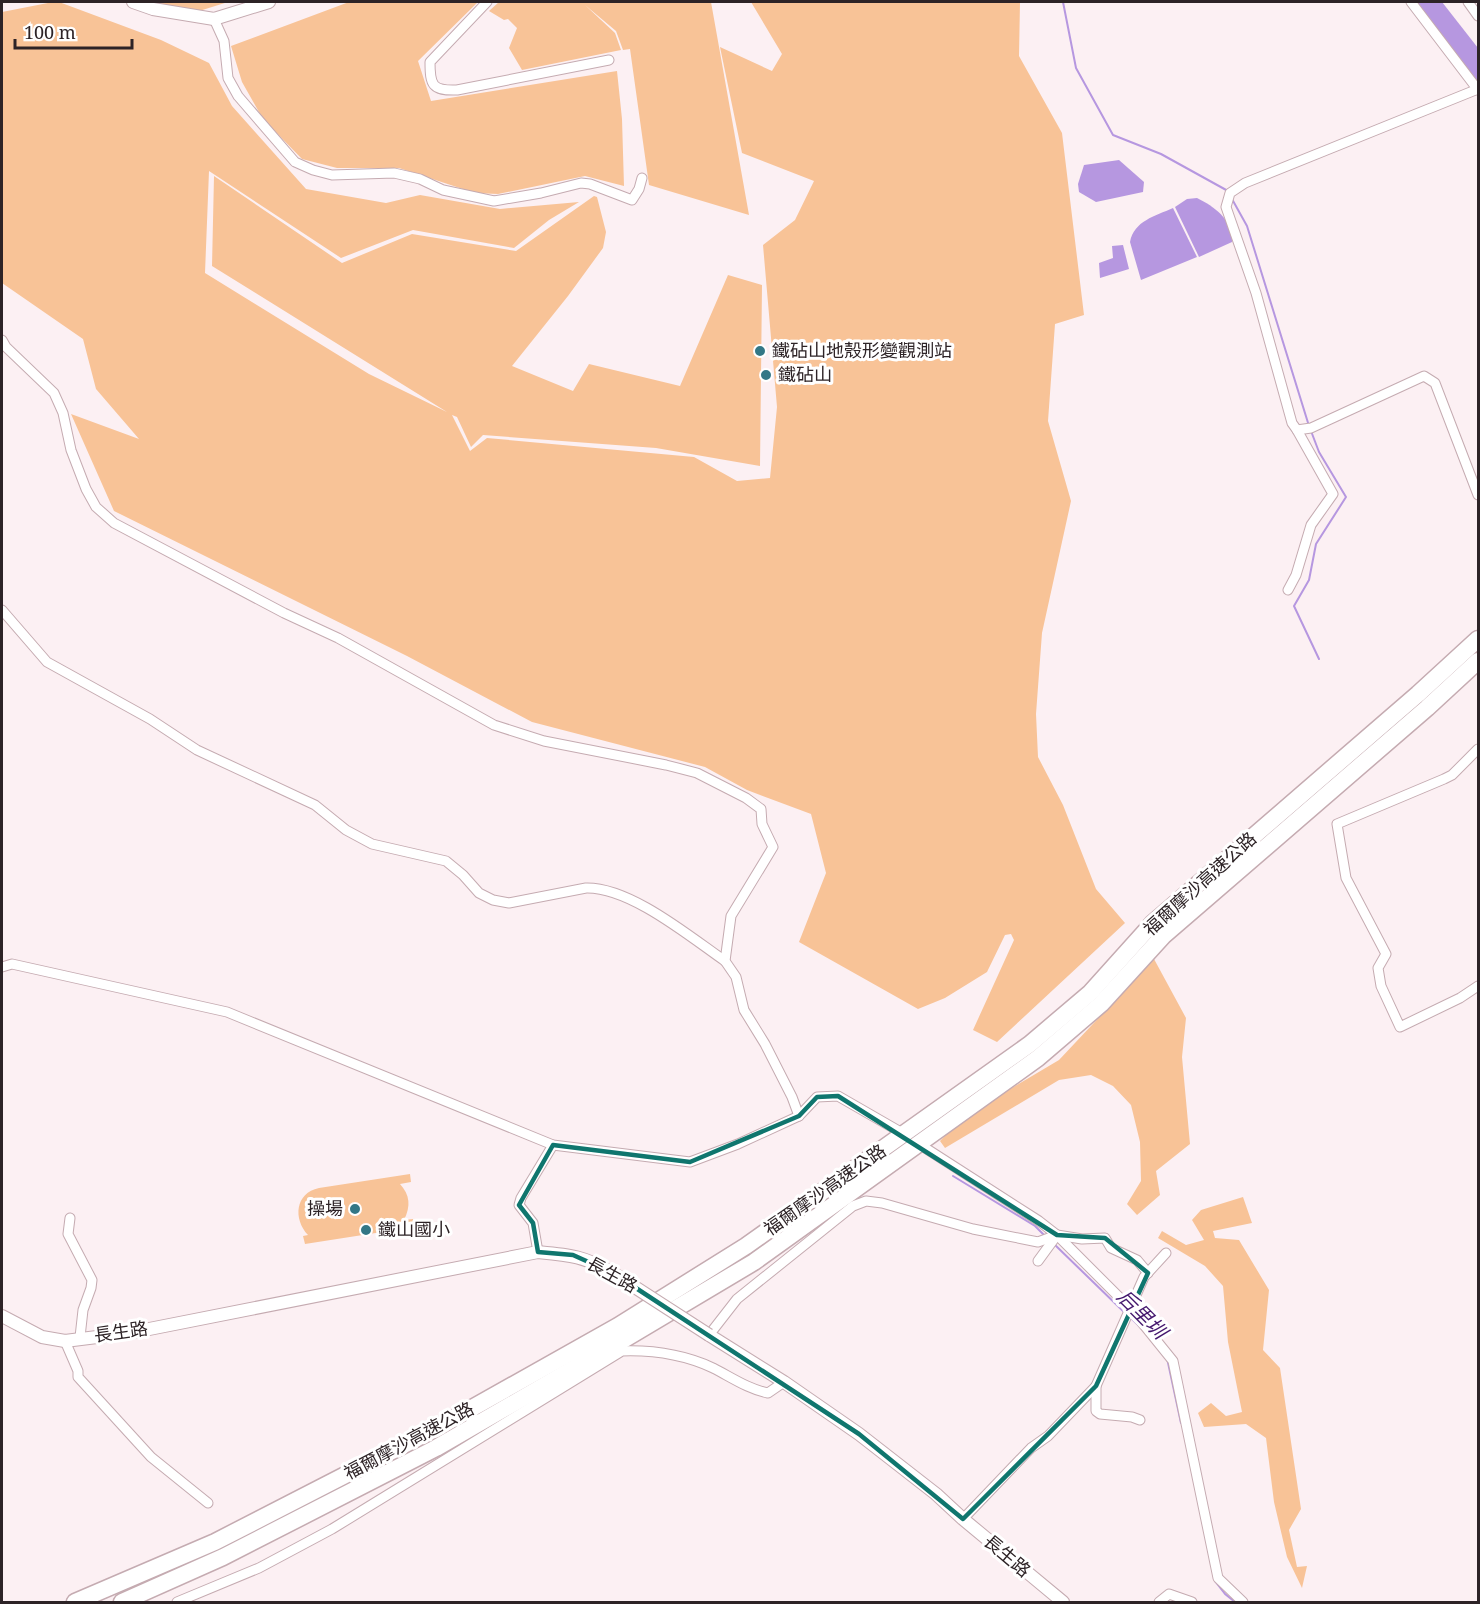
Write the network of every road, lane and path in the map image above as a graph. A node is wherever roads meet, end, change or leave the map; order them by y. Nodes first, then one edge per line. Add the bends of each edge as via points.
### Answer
1 (133, 2) edge
2 (269, 2) edge
3 (487, 2) edge
4 (1411, 2) edge
5 (1468, 2) edge
6 (1479, 16) edge
7 (214, 19) junction
8 (609, 60) dead end
9 (1478, 90) edge
10 (642, 178) dead end
11 (2, 340) edge
12 (1297, 430) junction
13 (1479, 495) edge
14 (1288, 590) dead end
15 (2, 610) edge
16 (1479, 639) edge
17 (1479, 661) edge
18 (1479, 749) edge
19 (725, 961) junction
20 (2, 967) edge
21 (1479, 986) edge
22 (799, 1116) junction
23 (553, 1145) junction
24 (70, 1218) dead end
25 (1057, 1235) junction
26 (538, 1252) junction
27 (1166, 1252) dead end
28 (1038, 1261) dead end
29 (1148, 1273) junction
30 (1131, 1309) junction
31 (2, 1316) edge
32 (709, 1335) junction
33 (80, 1338) junction
34 (65, 1341) junction
35 (784, 1382) junction
36 (1096, 1386) junction
37 (1140, 1420) dead end
38 (208, 1503) dead end
39 (963, 1519) junction
40 (75, 1602) edge
41 (122, 1602) edge
42 (177, 1602) edge
43 (1063, 1602) edge
44 (1159, 1602) edge
45 (1192, 1602) edge
46 (1243, 1602) edge

1 - 7 street
2 - 7 street
3 - 8 street via 430,62 430,80 435,88 457,90
4 - 9 street
5 - 6 street
7 - 10 street via 224,41 228,78 238,96 295,162 313,170 332,176 394,173 453,193 494,201 581,183 632,200
9 - 12 street via 1230,192 1226,207
11 - 19 street via 54,393 86,489 96,507 114,523 338,638 494,725 544,741 697,773 761,809 762,824 773,847 731,916
12 - 13 street via 1311,429 1424,376 1430,378
12 - 14 street via 1333,494 1311,525
15 - 19 street via 47,662 197,750 315,805 346,830 372,844 446,861 479,893 493,900 509,903 586,888 610,891 638,902
16 - 40 highway, 福爾摩沙高速公路 via 1152,924 1090,993 1030,1044 746,1246 618,1326 433,1430 215,1542
17 - 41 highway, 福爾摩沙高速公路 via 1163,936 1101,1004 1038,1058 754,1262 436,1448 223,1557
18 - 21 street via 1452,775 1337,824 1346,878 1386,954 1378,968 1400,1027
19 - 22 street via 736,976 744,1010
20 - 23 street via 12,964 227,1012
22 - 23 street via 690,1162
22 - 25 street via 817,1097 838,1096 946,1160
23 - 26 street via 519,1205 533,1223
24 - 33 street via 68,1233 92,1280
25 - 28 street
25 - 29 street via 1105,1238 1111,1248 1137,1260
25 - 30 street
25 - 32 street via 1038,1242 866,1201 853,1206 737,1299
26 - 32 street, 長生路, bridge via 593,1261
26 - 33 street, 長生路 via 129,1333
27 - 29 street
29 - 30 street
30 - 36 street
30 - 46 street via 1173,1361 1218,1578
31 - 34 street, 長生路 via 42,1337
32 - 35 street, 長生路
33 - 34 street, 長生路
34 - 38 street via 78,1377 151,1457
35 - 39 street, 長生路 via 859,1434
35 - 42 street via 768,1393 680,1357 622,1351 332,1529 259,1568
36 - 37 street via 1096,1411
36 - 39 street
39 - 43 street, 長生路
44 - 45 street via 1169,1594

